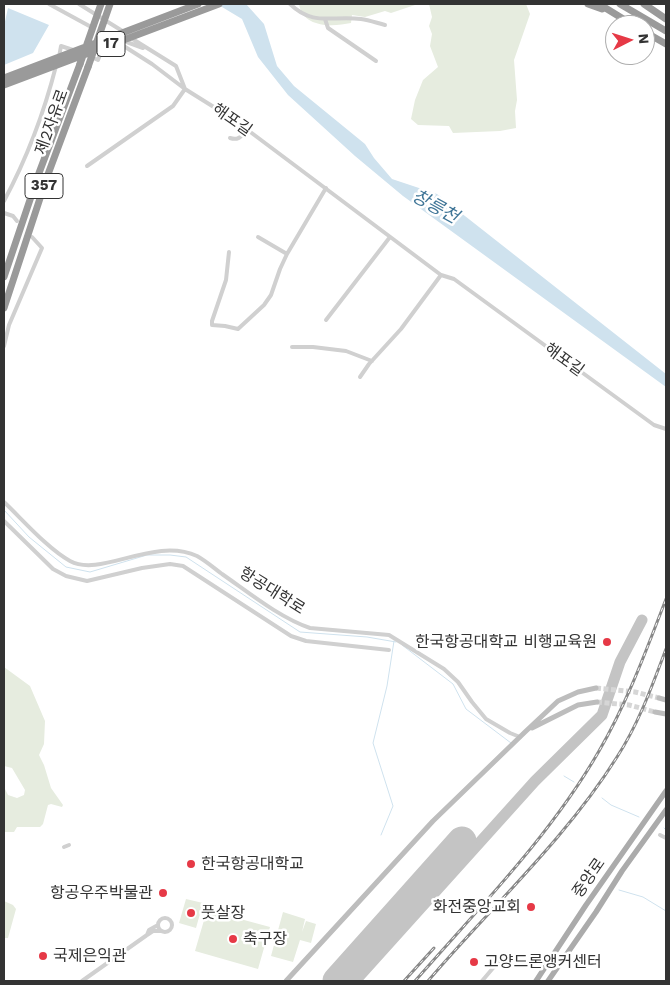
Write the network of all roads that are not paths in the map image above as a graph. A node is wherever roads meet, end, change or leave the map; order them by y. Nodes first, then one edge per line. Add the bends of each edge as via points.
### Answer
1 (49, 4) edge
2 (79, 4) edge
3 (101, 4) edge
4 (110, 4) edge
5 (198, 4) edge
6 (220, 4) edge
7 (290, 4) edge
8 (588, 4) edge
9 (599, 4) edge
10 (620, 4) edge
11 (644, 4) edge
12 (614, 14) joint
13 (325, 18) junction
14 (666, 20) edge
15 (385, 25) dead end
16 (666, 32) edge
17 (107, 35) junction
18 (655, 38) edge
19 (666, 44) edge
20 (150, 51) junction
21 (376, 61) dead end
22 (84, 65) junction
23 (4, 78) edge
24 (4, 85) edge
25 (186, 89) junction
26 (247, 130) junction
27 (230, 138) dead end
28 (87, 166) dead end
29 (326, 188) junction
30 (4, 201) edge
31 (4, 213) edge
32 (17, 221) dead end
33 (32, 237) dead end
34 (258, 237) dead end
35 (390, 237) junction
36 (229, 252) dead end
37 (287, 254) junction
38 (441, 274) junction
39 (4, 277) edge
40 (4, 308) edge
41 (326, 320) dead end
42 (4, 346) edge
43 (292, 347) dead end
44 (372, 361) junction
45 (360, 377) dead end
46 (666, 429) edge
47 (4, 502) edge
48 (4, 521) edge
49 (389, 650) dead end
50 (596, 688) tunnel mouth
51 (659, 698) tunnel mouth
52 (666, 700) edge
53 (597, 702) tunnel mouth
54 (654, 712) tunnel mouth
55 (666, 714) edge
56 (525, 732) junction
57 (518, 738) junction
58 (666, 791) edge
59 (665, 815) edge
60 (660, 835) dead end
61 (666, 838) edge
62 (69, 845) dead end
63 (64, 847) dead end
64 (158, 925) junction
65 (162, 931) junction
66 (147, 935) junction
67 (499, 961) dead end
68 (82, 981) edge
69 (286, 981) edge
70 (482, 981) edge
71 (536, 981) edge
72 (548, 981) edge

1 - 17 street
2 - 20 street
3 - 22 highway, 제2자유로 / 357, bridge
4 - 22 highway, 제2자유로 / 357, bridge
5 - 23 highway, 17, bridge
6 - 24 highway, 17, bridge
7 - 13 street via 311,18
8 - 12 highway
9 - 12 highway
10 - 16 highway
11 - 14 highway
13 - 15 street via 362,19
13 - 21 street via 328,28
17 - 20 street
17 - 25 street, 해포길
17 - 30 street via 98,60 61,46 47,103
18 - 19 highway
20 - 25 street via 176,66
22 - 39 highway, 제2자유로 / 357 via 39,173
22 - 40 highway, 제2자유로 / 357
25 - 26 street, 해포길
25 - 28 street via 173,106
26 - 27 street via 240,138
26 - 29 street, 해포길
29 - 35 street, 해포길
29 - 37 street
31 - 32 street
33 - 42 street via 42,248
34 - 37 street
35 - 38 street, 해포길
35 - 41 street
36 - 37 street via 226,280 212,326 238,329 271,296
38 - 44 street via 401,329
38 - 46 street, 해포길 via 454,278 654,425
43 - 44 street via 346,351
44 - 45 street
47 - 57 street, 항공대학로 via 71,562 93,565 153,551 176,551 196,556 301,625 389,635 444,669 486,719
48 - 49 street, 항공대학로 via 54,569 66,576 87,581 142,568 170,564 183,566 291,636 306,641
50 - 56 street via 558,701
51 - 52 street
53 - 56 street via 578,704
54 - 55 street
56 - 57 street
57 - 69 street via 433,820
58 - 71 main road, 중앙로
59 - 72 main road, 중앙로
60 - 61 street
62 - 63 street
64 - 65 street
64 - 65 street via 163,918 171,921 170,930
64 - 66 street
65 - 66 street
66 - 68 street
67 - 70 street

